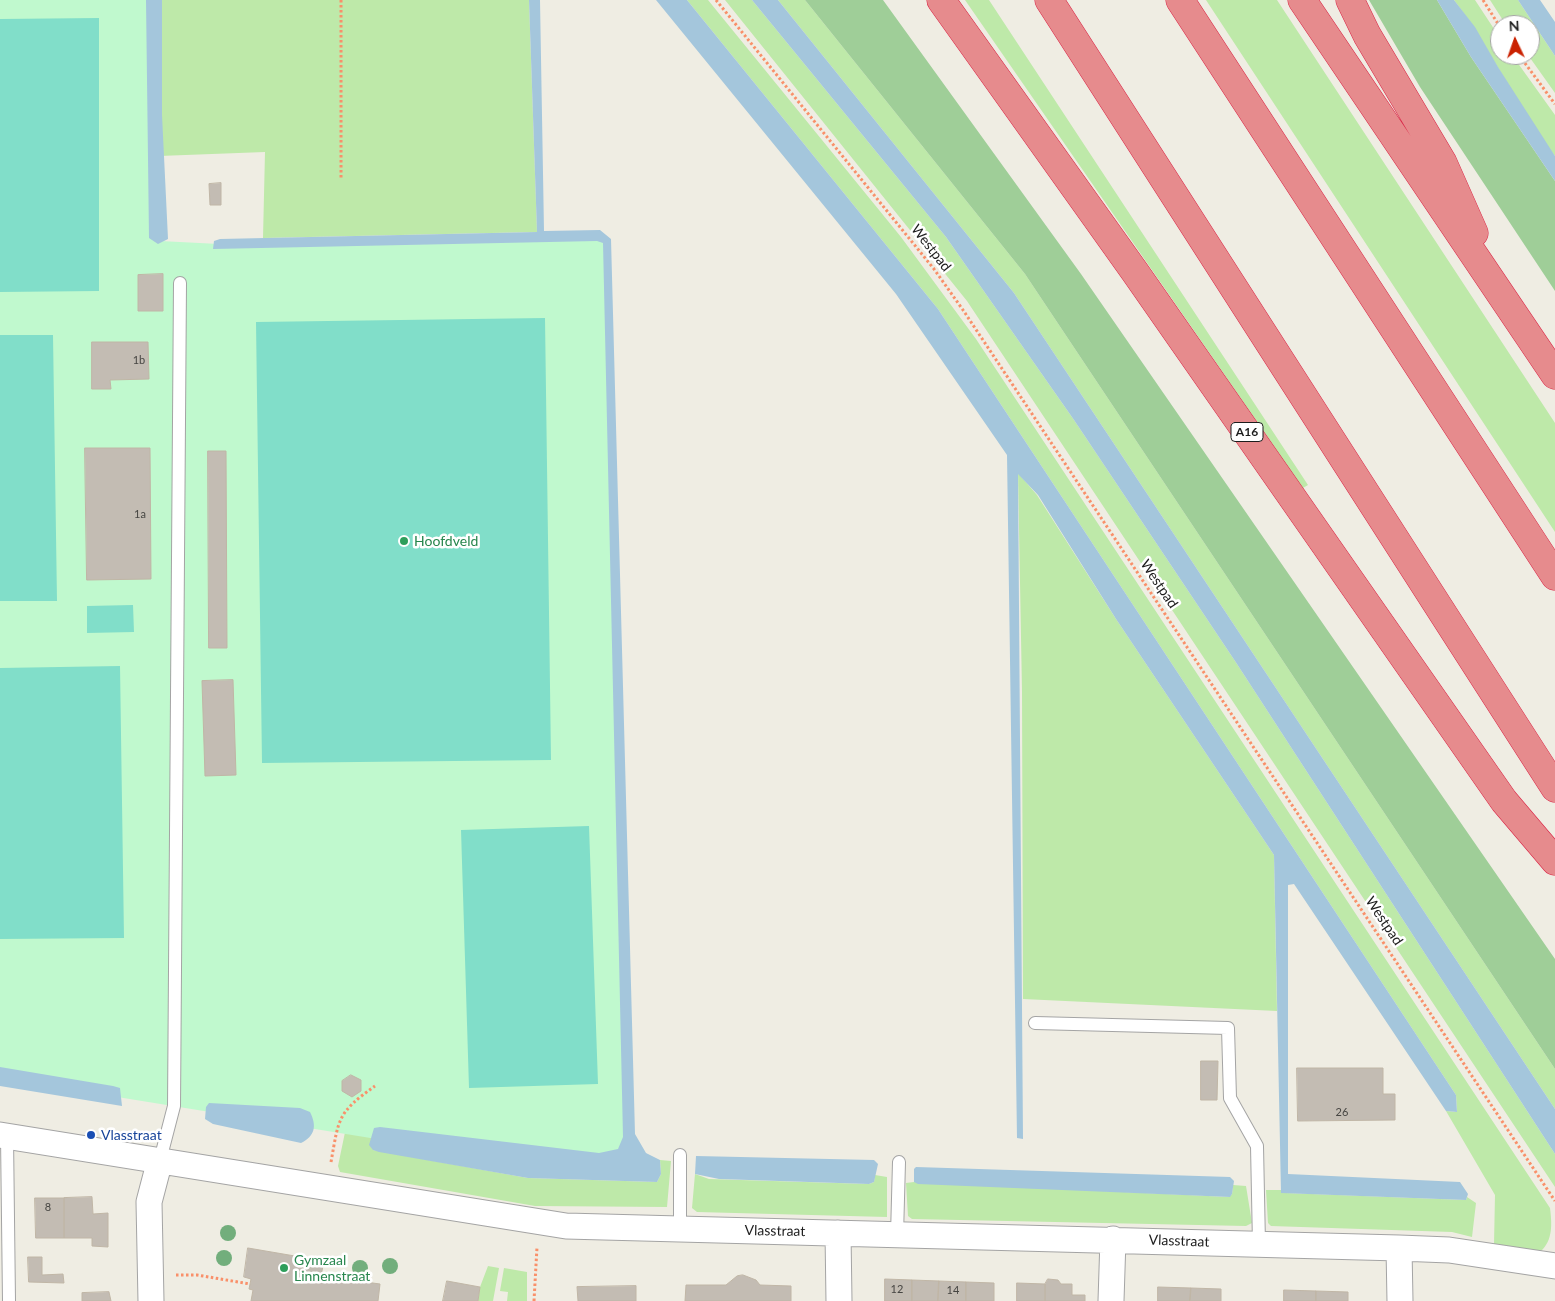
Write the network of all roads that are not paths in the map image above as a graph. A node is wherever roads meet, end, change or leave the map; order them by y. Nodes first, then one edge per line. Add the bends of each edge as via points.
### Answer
1 (942, 0) edge
2 (1048, 0) edge
3 (1180, 0) edge
4 (1302, 0) edge
5 (1350, 0) edge
6 (180, 283) dead end
7 (1501, 294) junction
8 (1555, 375) edge
9 (1555, 576) edge
10 (1555, 788) edge
11 (1555, 861) edge
12 (1035, 1023) dead end
13 (4, 1136) edge
14 (680, 1155) dead end
15 (160, 1160) junction
16 (899, 1162) dead end
17 (680, 1229) junction
18 (838, 1233) junction
19 (897, 1235) junction
20 (1113, 1239) junction
21 (1259, 1244) junction
22 (1399, 1248) junction
23 (1555, 1266) edge
24 (9, 1301) edge
25 (151, 1301) edge
26 (839, 1301) edge
27 (1111, 1301) edge
28 (1400, 1301) edge

1 - 11 highway, A16 via 1504,801
2 - 10 highway
3 - 9 highway
4 - 7 highway
5 - 7 highway via 1367,35 1443,163
6 - 15 lane via 174,1106
7 - 8 highway
12 - 21 lane via 1228,1028 1230,1098 1257,1146
13 - 15 street, Vlasstraat
13 - 24 lane
14 - 17 lane
15 - 17 street, Vlasstraat via 566,1226
15 - 25 street via 149,1202
16 - 19 lane
17 - 18 street, Vlasstraat
18 - 19 street, Vlasstraat
18 - 26 street
19 - 20 street, Vlasstraat
20 - 21 street, Vlasstraat
20 - 27 street
21 - 22 street, Vlasstraat
22 - 23 street, Vlasstraat via 1449,1250
22 - 28 street

